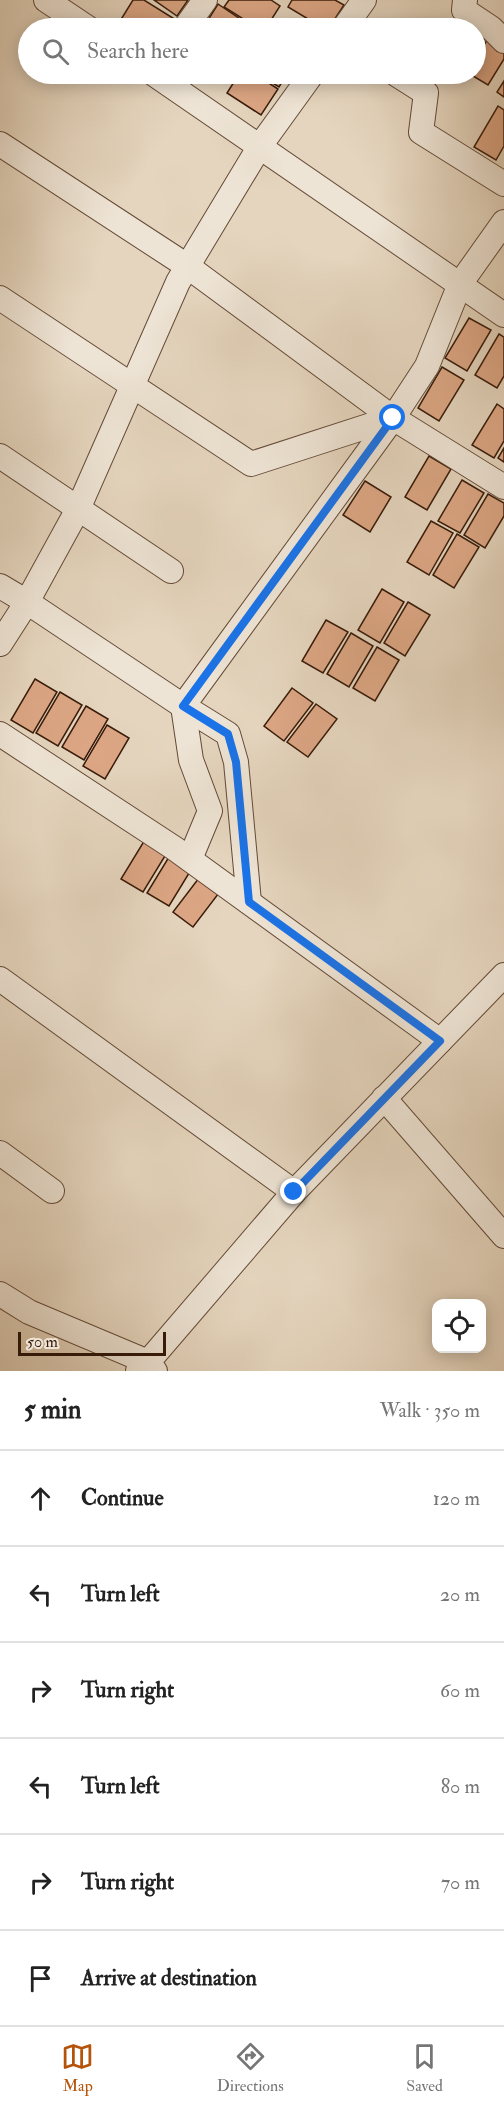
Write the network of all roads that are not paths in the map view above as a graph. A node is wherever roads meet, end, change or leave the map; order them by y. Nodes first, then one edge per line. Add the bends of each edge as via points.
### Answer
1 (205, 0) edge
2 (364, 0) edge
3 (465, 0) edge
4 (51, 1) edge
5 (74, 18) edge
6 (192, 18) edge
7 (351, 18) edge
8 (476, 18) edge
9 (486, 25) edge
10 (504, 41) edge
11 (169, 84) edge
12 (305, 84) edge
13 (412, 84) edge
14 (0, 144) edge
15 (260, 146) junction
16 (504, 184) edge
17 (504, 222) edge
18 (187, 266) junction
19 (460, 284) junction
20 (0, 298) edge
21 (504, 315) edge
22 (132, 385) junction
23 (393, 418) junction
24 (0, 456) edge
25 (504, 488) edge
26 (78, 509) junction
27 (171, 571) dead end
28 (0, 586) edge
29 (27, 602) junction
30 (0, 644) edge
31 (183, 706) junction
32 (0, 734) edge
33 (210, 810) junction
34 (240, 811) junction
35 (190, 860) junction
36 (249, 902) junction
37 (504, 975) edge
38 (0, 979) edge
39 (440, 1041) junction
40 (384, 1098) junction
41 (0, 1153) edge
42 (52, 1191) dead end
43 (294, 1192) junction
44 (504, 1236) edge
45 (0, 1294) edge
46 (147, 1368) edge

1 - 6 street
2 - 7 street
3 - 8 street via 464,10
4 - 5 street
9 - 10 street
11 - 15 street
12 - 15 street
13 - 16 street via 426,93 421,132
14 - 18 street
15 - 18 street
15 - 19 street
17 - 19 street
18 - 22 street
18 - 23 street
19 - 21 street
19 - 23 street via 428,366
20 - 22 street
22 - 23 street via 251,464
22 - 26 street
23 - 25 street
23 - 31 street
24 - 26 street
26 - 27 street
26 - 29 street
28 - 29 street
29 - 30 street
29 - 31 street
31 - 33 street via 191,760
31 - 34 street via 228,734 236,762
32 - 35 street
33 - 34 street
33 - 35 street
34 - 36 street
35 - 36 street
36 - 39 street
37 - 39 street
38 - 43 street
39 - 40 street
40 - 43 street
40 - 44 street
41 - 42 street
43 - 46 street
45 - 46 street via 29,1312

